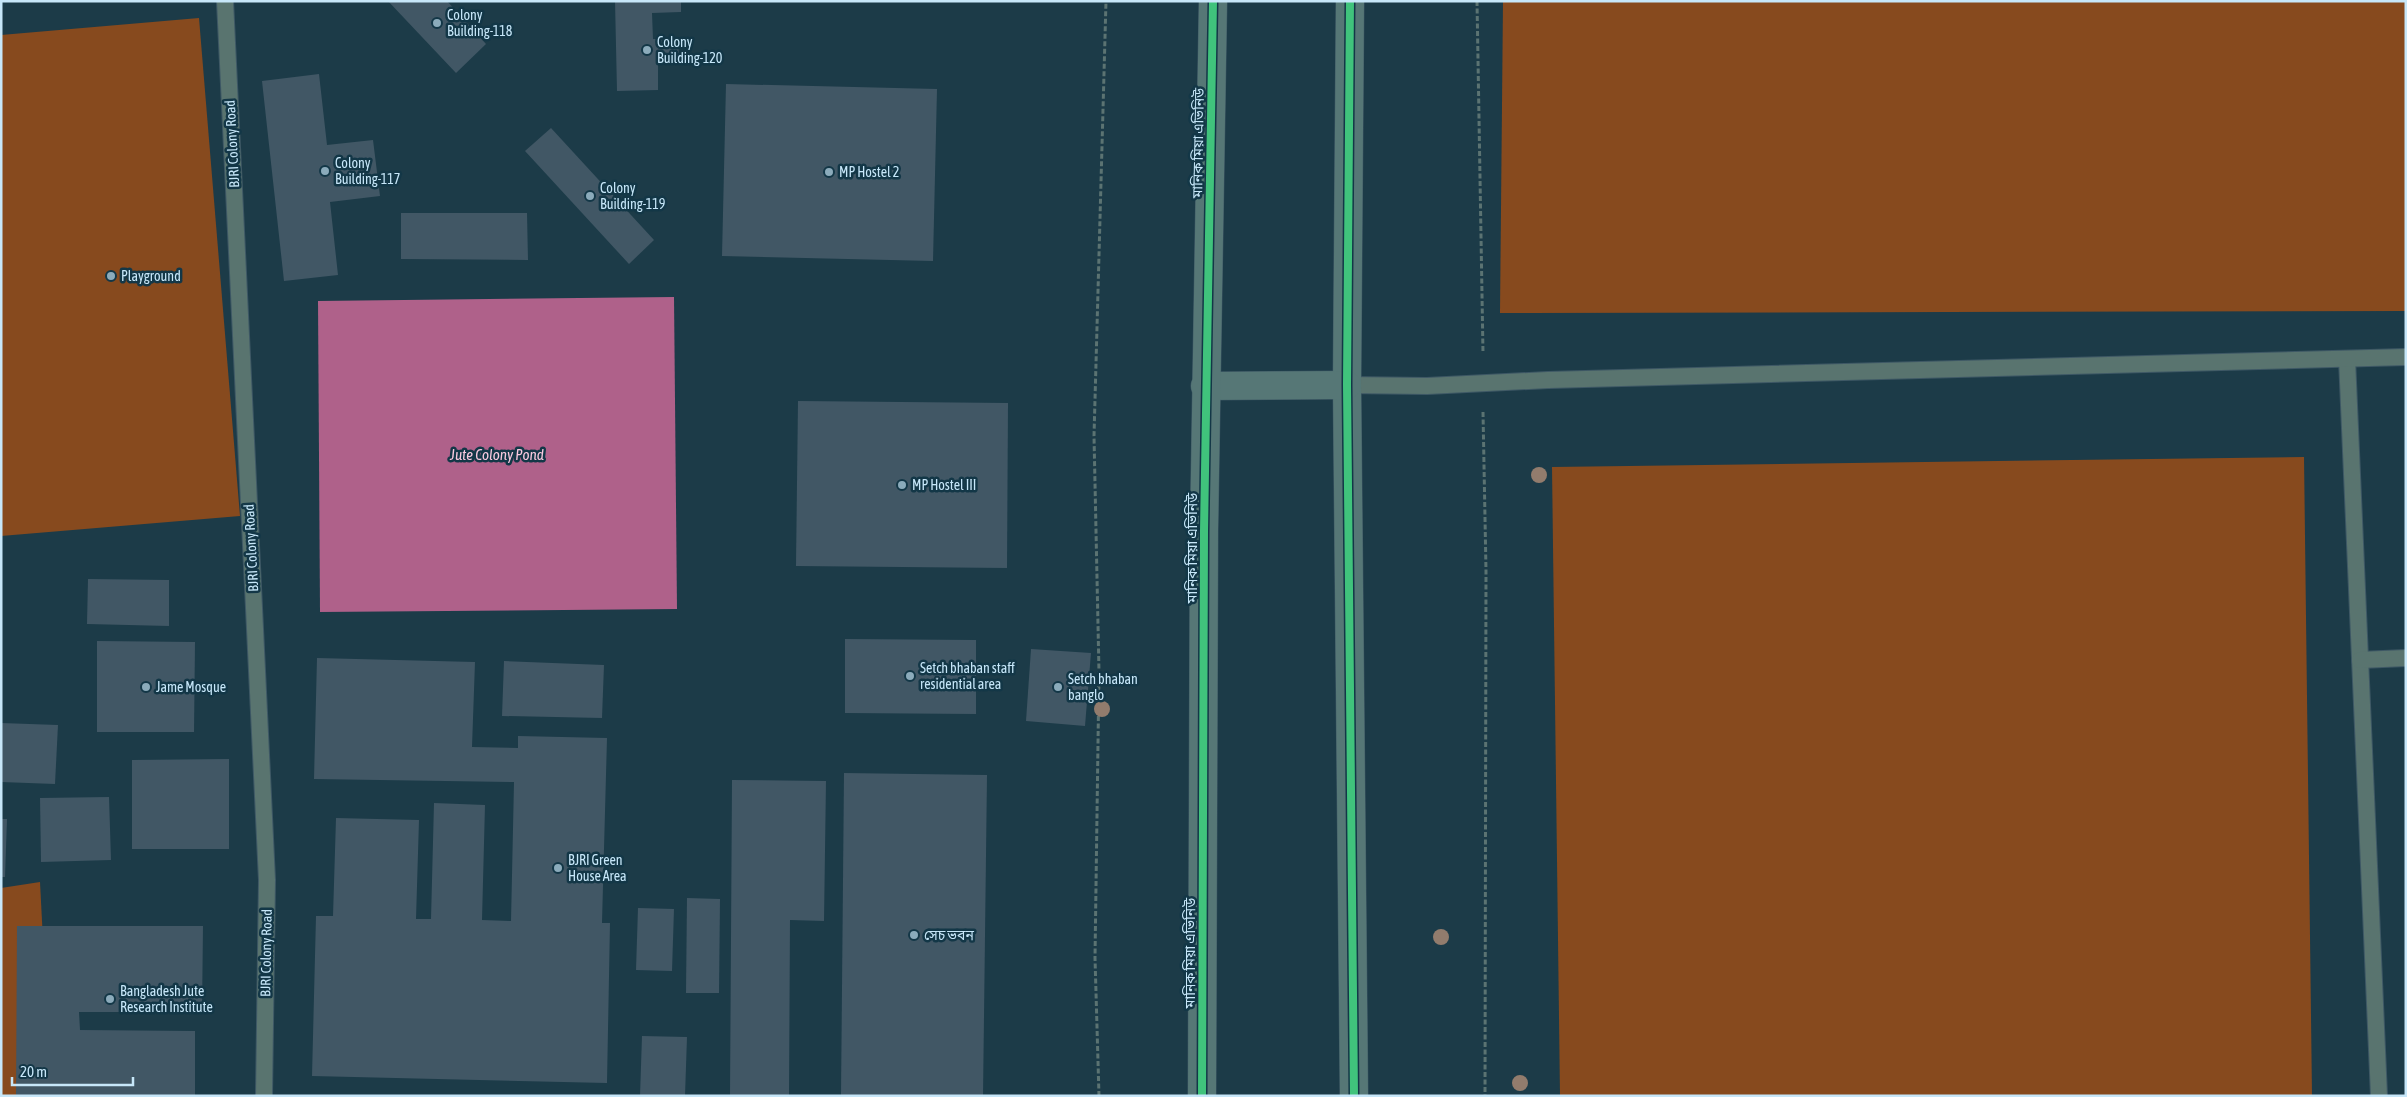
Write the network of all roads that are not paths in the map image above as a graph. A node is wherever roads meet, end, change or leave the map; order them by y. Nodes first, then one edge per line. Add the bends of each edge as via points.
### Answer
1 (225, 1) edge
2 (1214, 1) edge
3 (1350, 1) edge
4 (2406, 357) edge
5 (2347, 359) junction
6 (1347, 385) junction
7 (1206, 386) junction
8 (2406, 658) edge
9 (2360, 660) junction
10 (264, 1096) edge
11 (1202, 1096) edge
12 (1354, 1096) edge
13 (2379, 1096) edge

1 - 10 lane, BJRI Colony Road via 267,880
2 - 7 highway, মানিক মিয়া এভিনিউ
3 - 6 highway
4 - 5 lane
5 - 6 lane via 1428,386
5 - 9 lane
6 - 7 highway
6 - 12 highway
7 - 11 highway, মানিক মিয়া এভিনিউ
8 - 9 lane
9 - 13 lane

